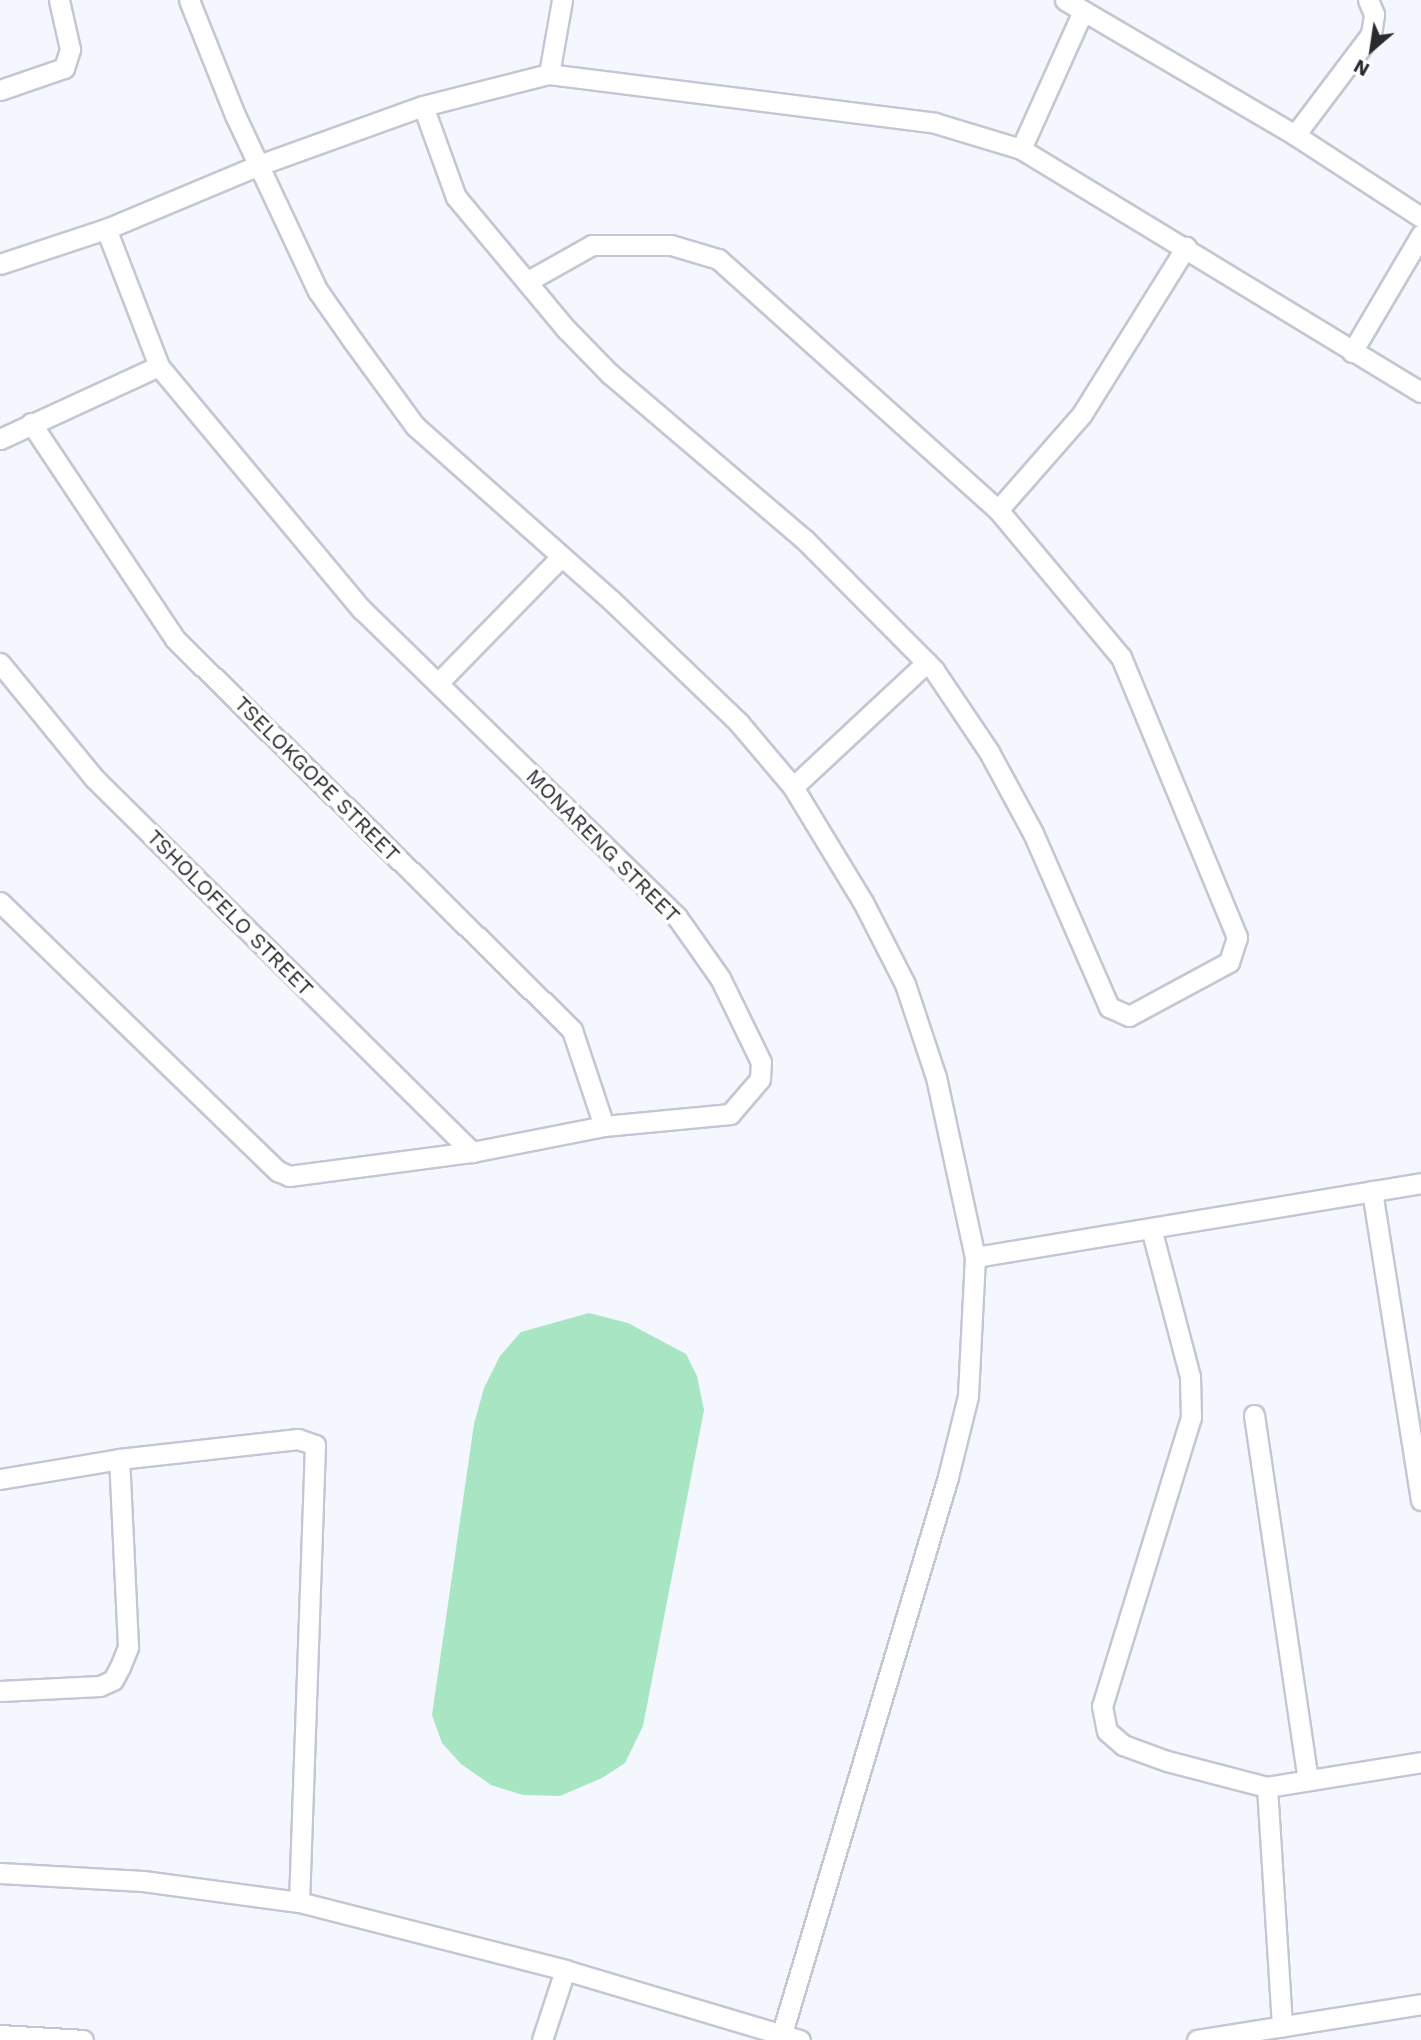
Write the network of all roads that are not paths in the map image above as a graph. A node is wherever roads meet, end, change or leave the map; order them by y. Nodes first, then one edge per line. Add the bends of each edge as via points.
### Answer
1 (59, 0) edge
2 (189, 0) edge
3 (562, 0) edge
4 (1065, 0) edge
5 (1368, 0) edge
6 (1083, 11) junction
7 (549, 74) junction
8 (0, 90) edge
9 (423, 106) junction
10 (1295, 135) junction
11 (1021, 149) junction
12 (259, 165) junction
13 (1421, 217) edge
14 (106, 229) junction
15 (1421, 236) edge
16 (1185, 247) junction
17 (0, 264) edge
18 (528, 281) junction
19 (1352, 352) junction
20 (159, 366) junction
21 (1421, 392) edge
22 (31, 423) junction
23 (0, 439) edge
24 (998, 510) junction
25 (560, 558) junction
26 (926, 662) junction
27 (0, 663) edge
28 (438, 683) junction
29 (793, 787) junction
30 (0, 902) edge
31 (604, 1126) junction
32 (472, 1152) junction
33 (1421, 1184) edge
34 (1372, 1192) junction
35 (1151, 1228) junction
36 (975, 1257) junction
37 (1254, 1415) dead end
38 (119, 1460) junction
39 (0, 1479) edge
40 (1421, 1500) edge
41 (0, 1691) edge
42 (1421, 1762) edge
43 (1308, 1780) junction
44 (1267, 1787) junction
45 (0, 1873) edge
46 (299, 1902) junction
47 (565, 1970) junction
48 (1421, 2004) edge
49 (1282, 2026) junction
50 (0, 2035) edge
51 (32, 2038) edge
52 (787, 2039) edge
53 (83, 2040) edge
54 (542, 2040) edge
55 (1197, 2040) edge

1 - 8 street via 70,49 64,68
2 - 12 street
3 - 7 street
4 - 6 street
5 - 10 street via 1374,14 1371,34
6 - 10 street
6 - 11 street
7 - 9 street
7 - 11 street via 935,123
9 - 12 street
9 - 18 street via 456,197
10 - 13 street
11 - 16 street
12 - 14 street
12 - 25 street via 318,291 415,426
14 - 17 street
14 - 20 street, MONARENG STREET
15 - 19 street
16 - 19 street
16 - 24 street via 1082,414
18 - 24 street via 592,245 671,245 718,259
18 - 26 street via 610,374 756,496
19 - 21 street
20 - 22 street
20 - 28 street, MONARENG STREET via 362,610
22 - 23 street
22 - 31 street, TSELOKGOPE STREET via 175,639 572,1030
24 - 26 street via 1121,657 1237,937 1229,962 1129,1016 1109,1007 1033,833 989,752
25 - 28 street
25 - 29 street via 612,601 739,723
26 - 29 street
27 - 32 street, TSHOLOFELO STREET via 94,778
28 - 31 street, MONARENG STREET via 677,917 720,978 761,1062 753,1092 730,1114
29 - 36 street via 863,902 905,984 936,1077
30 - 32 street, MONARENG STREET via 278,1171 299,1177
31 - 32 street, MONARENG STREET
33 - 34 street
34 - 35 street
34 - 40 street
35 - 36 street
35 - 44 street via 1190,1377 1191,1417 1102,1706 1107,1731 1123,1745 1167,1761
36 - 52 street via 968,1396
37 - 43 street
38 - 39 street
38 - 41 street via 128,1647 120,1667 113,1680 100,1686
38 - 46 street via 298,1440 315,1445
42 - 43 street
43 - 44 street
44 - 49 street
45 - 46 street via 143,1881
46 - 47 street
47 - 52 street
47 - 54 street
48 - 49 street
49 - 55 street
50 - 51 street
51 - 53 street

